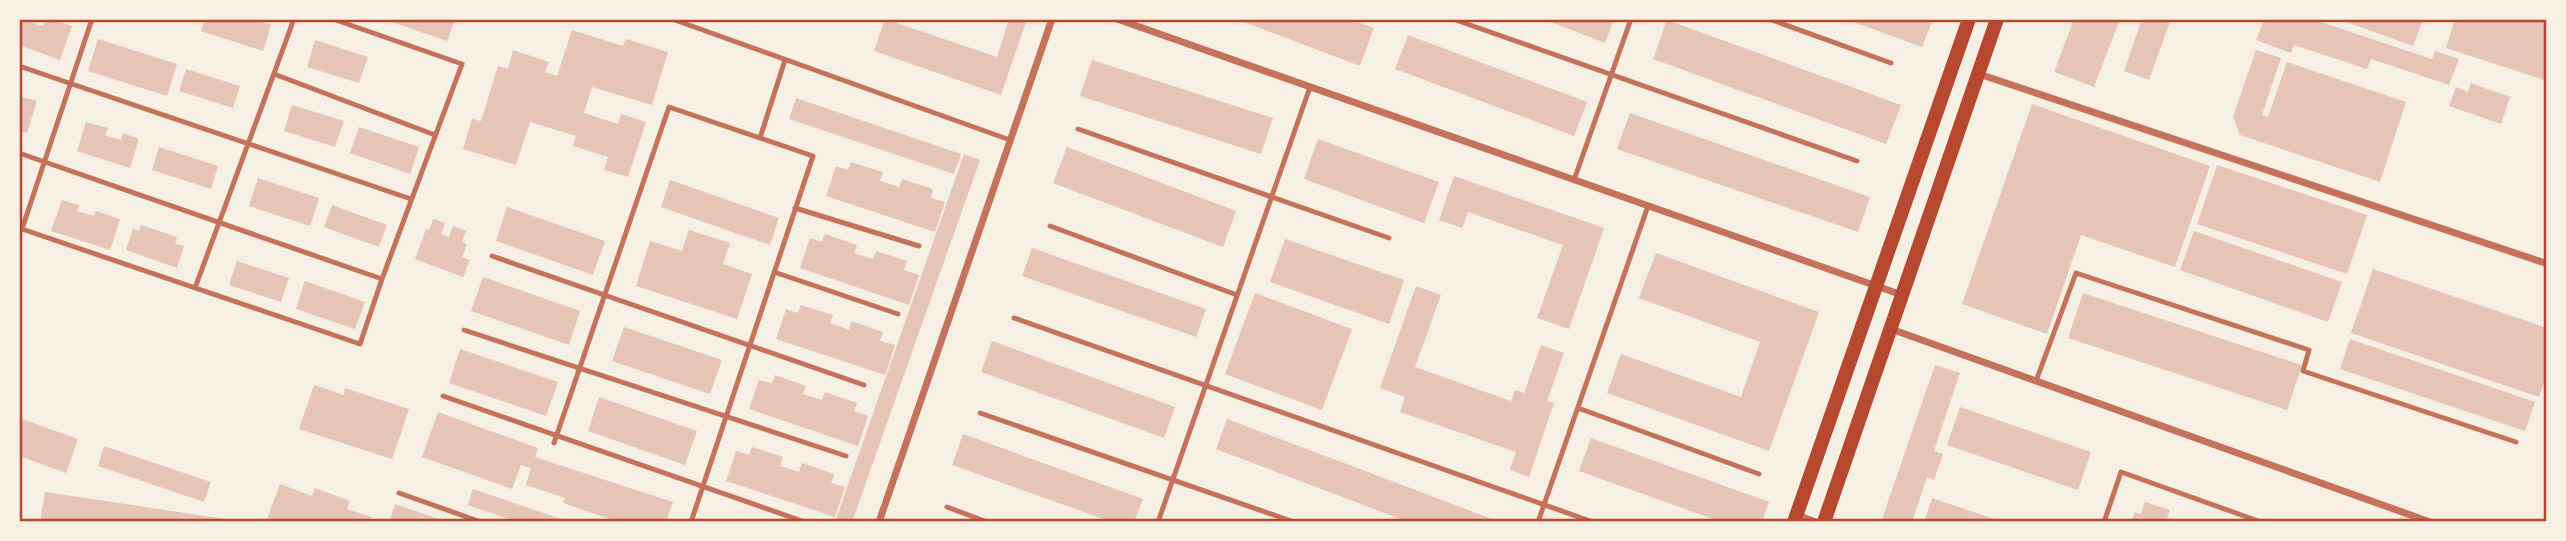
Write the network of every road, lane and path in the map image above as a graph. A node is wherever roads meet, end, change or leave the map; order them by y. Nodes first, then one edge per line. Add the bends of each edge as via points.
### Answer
1 (92, 19) edge
2 (294, 19) edge
3 (333, 19) edge
4 (672, 19) edge
5 (1052, 19) edge
6 (1117, 19) edge
7 (1453, 19) edge
8 (1631, 19) edge
9 (1769, 19) edge
10 (1969, 19) edge
11 (1997, 19) edge
12 (785, 60) junction
13 (1891, 63) dead end
14 (19, 65) edge
15 (274, 74) junction
16 (1978, 74) junction
17 (1611, 75) junction
18 (71, 83) junction
19 (1310, 87) junction
20 (1078, 129) dead end
21 (435, 135) junction
22 (760, 138) junction
23 (1010, 140) junction
24 (248, 144) junction
25 (19, 153) edge
26 (44, 162) junction
27 (1857, 162) dead end
28 (1574, 180) junction
29 (1272, 197) junction
30 (411, 199) junction
31 (1648, 206) junction
32 (796, 208) junction
33 (219, 222) junction
34 (1050, 226) dead end
35 (20, 228) edge
36 (1389, 238) dead end
37 (919, 246) dead end
38 (492, 256) dead end
39 (2544, 263) dead end
40 (774, 272) junction
41 (382, 279) junction
42 (1876, 287) junction
43 (195, 288) junction
44 (605, 295) junction
45 (1237, 295) junction
46 (1902, 295) junction
47 (898, 314) dead end
48 (1014, 318) dead end
49 (1891, 329) junction
50 (464, 330) dead end
51 (750, 346) junction
52 (580, 369) junction
53 (2036, 381) junction
54 (864, 385) dead end
55 (1206, 385) junction
56 (443, 396) dead end
57 (1578, 408) junction
58 (980, 414) dead end
59 (726, 416) junction
60 (557, 435) junction
61 (2516, 442) dead end
62 (554, 443) dead end
63 (846, 456) dead end
64 (1759, 474) dead end
65 (1172, 480) junction
66 (703, 486) junction
67 (399, 493) dead end
68 (1544, 504) junction
69 (947, 508) dead end
70 (1796, 518) edge
71 (481, 522) edge
72 (691, 522) edge
73 (805, 522) edge
74 (879, 522) edge
75 (987, 522) edge
76 (1158, 522) edge
77 (1294, 522) edge
78 (1538, 522) edge
79 (1593, 522) edge
80 (1821, 522) edge
81 (2104, 522) edge
82 (2261, 522) edge
83 (2430, 522) edge

1 - 18 lane
2 - 15 lane
3 - 21 lane via 462,64
4 - 12 lane
5 - 23 street
6 - 19 street
7 - 17 lane
8 - 17 lane
9 - 13 lane
10 - 42 main road
11 - 16 main road
12 - 22 lane
12 - 23 lane
14 - 18 lane
15 - 21 lane
15 - 24 lane
16 - 39 street
16 - 46 main road
17 - 27 lane
17 - 28 lane
18 - 24 lane
18 - 26 lane
19 - 28 street
19 - 29 lane
20 - 29 lane
21 - 30 lane
22 - 32 lane via 813,156
22 - 44 lane via 669,107
23 - 74 street
24 - 30 lane
24 - 33 lane
25 - 26 lane
26 - 33 lane
26 - 35 lane
28 - 31 street
29 - 36 lane
29 - 45 lane
30 - 41 lane
31 - 42 street
31 - 57 lane
32 - 37 lane
32 - 40 lane
33 - 41 lane
33 - 43 lane
34 - 45 lane
35 - 43 lane
38 - 44 lane
40 - 47 lane
40 - 51 lane
41 - 43 lane via 360,344
42 - 46 street
42 - 70 main road
44 - 51 lane
44 - 52 lane
45 - 55 lane
46 - 49 main road
48 - 55 lane
49 - 53 street
49 - 80 main road
50 - 52 lane
51 - 54 lane
51 - 59 lane
52 - 59 lane
52 - 60 lane
53 - 61 lane via 2076,273 2309,350 2303,371
53 - 83 street
55 - 65 lane
55 - 68 lane
56 - 60 lane
57 - 64 lane
57 - 68 lane
58 - 65 lane
59 - 63 lane
59 - 66 lane
60 - 62 lane
60 - 66 lane
65 - 76 lane
65 - 77 lane
66 - 72 lane
66 - 73 lane
67 - 71 lane
68 - 78 lane
68 - 79 lane
69 - 75 lane
70 - 80 lane
81 - 82 lane via 2121,472

